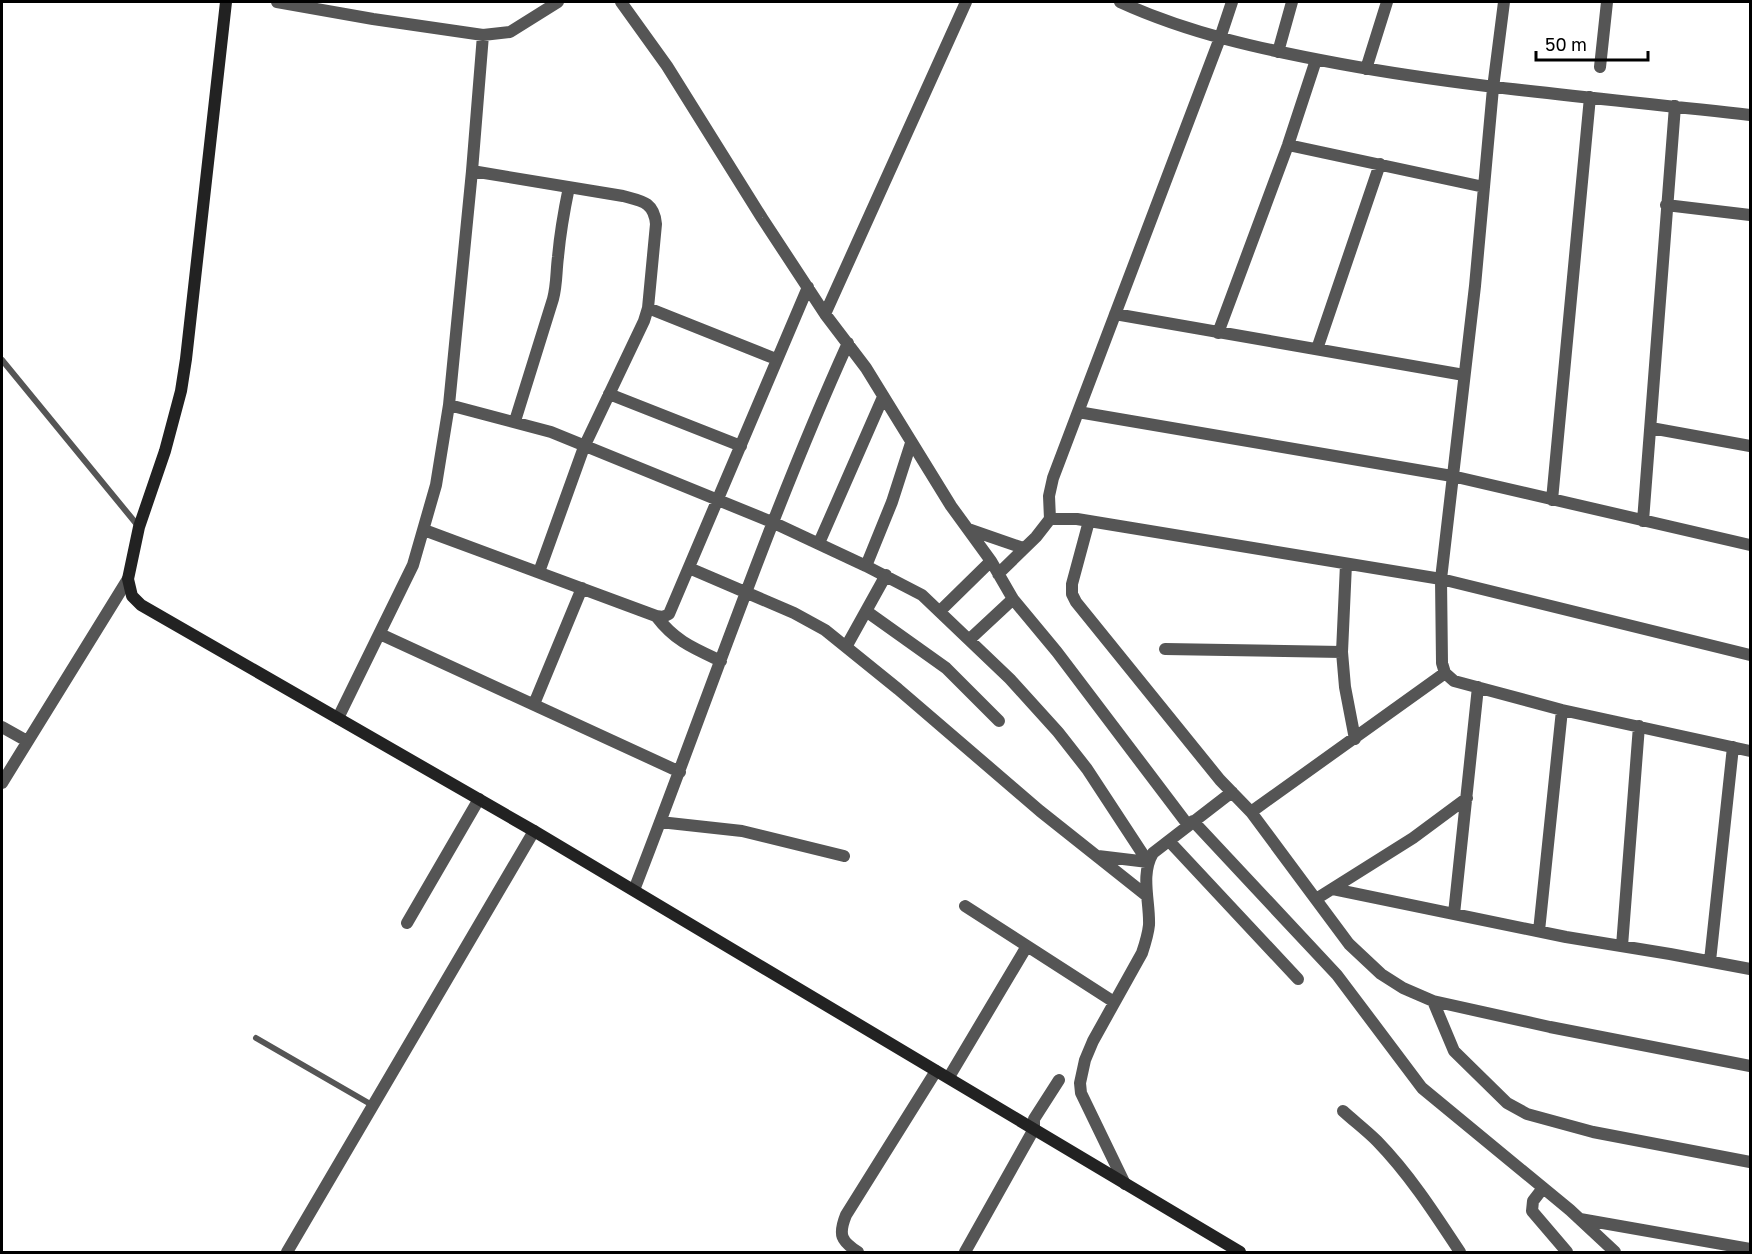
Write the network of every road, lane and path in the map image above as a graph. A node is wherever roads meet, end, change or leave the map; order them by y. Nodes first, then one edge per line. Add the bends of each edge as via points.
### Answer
1 (226, 2) edge
2 (277, 2) edge
3 (558, 2) edge
4 (621, 2) edge
5 (966, 2) edge
6 (1120, 2) edge
7 (1232, 2) edge
8 (1292, 2) edge
9 (1387, 2) edge
10 (1504, 2) edge
11 (1607, 2) edge
12 (483, 35) junction
13 (1220, 38) junction
14 (1278, 52) junction
15 (1316, 60) junction
16 (1600, 67) dead end
17 (1366, 69) junction
18 (1493, 88) junction
19 (1590, 98) junction
20 (1675, 106) junction
21 (1750, 114) edge
22 (1288, 145) junction
23 (1380, 164) junction
24 (472, 171) junction
25 (569, 187) junction
26 (1484, 187) junction
27 (1666, 205) junction
28 (1750, 215) edge
29 (808, 287) junction
30 (648, 308) junction
31 (825, 314) junction
32 (1115, 314) junction
33 (1218, 333) junction
34 (848, 343) junction
35 (1317, 349) junction
36 (776, 359) junction
37 (2, 360) edge
38 (1464, 375) junction
39 (609, 394) junction
40 (882, 397) junction
41 (449, 405) junction
42 (1078, 412) junction
43 (515, 421) junction
44 (1651, 428) junction
45 (911, 443) junction
46 (741, 446) junction
47 (1750, 446) edge
48 (584, 447) junction
49 (1452, 476) junction
50 (718, 500) junction
51 (1552, 500) junction
52 (1050, 519) junction
53 (1089, 521) junction
54 (1643, 521) junction
55 (772, 522) junction
56 (139, 527) junction
57 (968, 529) junction
58 (424, 530) junction
59 (819, 543) junction
60 (1750, 545) edge
61 (1023, 548) junction
62 (991, 561) junction
63 (1346, 564) junction
64 (866, 566) junction
65 (689, 568) junction
66 (539, 572) junction
67 (998, 574) junction
68 (886, 575) junction
69 (128, 579) junction
70 (1441, 579) junction
71 (582, 588) junction
72 (745, 591) junction
73 (1013, 599) junction
74 (866, 611) junction
75 (940, 611) junction
76 (656, 616) junction
77 (380, 634) junction
78 (970, 639) junction
79 (846, 647) junction
80 (1165, 649) dead end
81 (1342, 652) junction
82 (1750, 655) edge
83 (721, 661) junction
84 (1445, 673) junction
85 (1478, 687) junction
86 (534, 704) junction
87 (1562, 710) junction
88 (338, 718) junction
89 (999, 721) dead end
90 (1640, 726) junction
91 (2, 727) edge
92 (1355, 739) junction
93 (27, 741) junction
94 (1733, 747) junction
95 (1750, 751) edge
96 (680, 772) junction
97 (2, 783) edge
98 (1232, 792) junction
99 (1467, 798) junction
100 (479, 799) junction
101 (1251, 812) junction
102 (660, 822) junction
103 (1191, 823) junction
104 (534, 831) junction
105 (1169, 841) junction
106 (843, 856) dead end
107 (1097, 856) junction
108 (1148, 862) junction
109 (1333, 889) junction
110 (634, 890) junction
111 (1147, 896) junction
112 (1316, 899) junction
113 (964, 906) dead end
114 (1455, 914) junction
115 (407, 923) dead end
116 (1539, 931) junction
117 (1027, 946) junction
118 (1622, 946) junction
119 (1710, 961) junction
120 (1750, 969) edge
121 (1298, 979) dead end
122 (1433, 1001) junction
123 (1114, 1002) junction
124 (256, 1038) dead end
125 (1750, 1066) edge
126 (936, 1071) junction
127 (949, 1077) junction
128 (1059, 1080) dead end
129 (372, 1105) junction
130 (1342, 1111) dead end
131 (1034, 1129) junction
132 (1750, 1162) edge
133 (1125, 1184) junction
134 (1543, 1188) junction
135 (1580, 1220) junction
136 (1750, 1249) edge
137 (287, 1252) edge
138 (858, 1252) edge
139 (965, 1252) edge
140 (1240, 1252) edge
141 (1460, 1252) edge
142 (1567, 1252) edge
143 (1615, 1252) edge

1 - 56 street via 181,391
2 - 12 street
3 - 12 street via 510,32
4 - 29 street via 667,66
5 - 31 street
6 - 13 street
7 - 13 street
8 - 14 street
9 - 17 street
10 - 18 street
11 - 16 street
12 - 24 street
13 - 14 street
13 - 32 street
14 - 15 street
15 - 17 street
15 - 22 street
17 - 18 street
18 - 19 street
18 - 26 street
19 - 20 street
19 - 51 street
20 - 21 street
20 - 27 street
22 - 23 street
22 - 33 street
23 - 26 street
23 - 35 street
24 - 25 street
24 - 41 street
25 - 30 street via 640,201 655,213
25 - 43 street via 554,299
26 - 38 street
27 - 28 street
27 - 44 street
29 - 31 street
29 - 36 street
30 - 36 street
30 - 39 street
31 - 34 street
32 - 33 street
32 - 42 street
33 - 35 street
34 - 40 street
34 - 55 street
35 - 38 street
36 - 46 street
37 - 56 lane
38 - 49 street
39 - 46 street
39 - 48 street
40 - 45 street
40 - 59 street
41 - 43 street
41 - 58 street
42 - 49 street
42 - 52 street via 1053,478
43 - 48 street
44 - 47 street
44 - 54 street
45 - 57 street
45 - 64 street
46 - 50 street
48 - 50 street
48 - 66 street
49 - 51 street
49 - 70 street
50 - 55 street
50 - 65 street
51 - 54 street
52 - 53 street
52 - 61 street
53 - 63 street
53 - 98 street via 1072,584 1076,602
54 - 60 street
55 - 59 street
55 - 72 street
56 - 69 street
57 - 61 street
57 - 62 street
58 - 66 street
58 - 77 street via 413,565
59 - 64 street
61 - 67 street
62 - 67 street
62 - 75 street
63 - 70 street
63 - 81 street
64 - 68 street
65 - 72 street
65 - 76 street via 669,614
66 - 71 street
67 - 73 street
68 - 74 street
68 - 75 street via 922,595
69 - 88 street via 132,596 141,605
69 - 93 street
70 - 82 street
70 - 84 street via 1441,651
71 - 76 street
71 - 86 street
72 - 79 street via 825,630
72 - 83 street
73 - 78 street
73 - 103 street
74 - 79 street
74 - 89 street via 946,668
75 - 78 street
76 - 83 street via 674,637
77 - 86 street
77 - 88 street
78 - 108 street via 1058,732
79 - 107 street
80 - 81 street
81 - 92 street
83 - 96 street
84 - 85 street via 1454,681
84 - 92 street
85 - 87 street
85 - 99 street
86 - 96 street
87 - 90 street
87 - 116 street
88 - 100 street
90 - 94 street
90 - 118 street
91 - 93 street
92 - 101 street
93 - 97 street
94 - 95 street
94 - 119 street
96 - 102 street
98 - 101 street
98 - 103 street
99 - 109 street
99 - 114 street
100 - 104 street
100 - 115 street
101 - 112 street
102 - 106 street via 741,831
102 - 110 street
103 - 105 street
103 - 134 street via 1331,968 1422,1088
104 - 110 street
104 - 129 street
105 - 108 street
105 - 121 street
107 - 108 street
107 - 111 street
108 - 111 street
109 - 112 street
109 - 114 street
110 - 126 street
111 - 123 street via 1146,943
112 - 122 street via 1370,965 1403,988
113 - 117 street
114 - 116 street
116 - 118 street
117 - 123 street
117 - 127 street
118 - 119 street
119 - 120 street
122 - 125 street
122 - 132 street via 1454,1051 1507,1102 1527,1114 1593,1132
123 - 133 street via 1085,1060 1080,1083 1081,1093
124 - 129 lane
126 - 127 street
126 - 138 street via 846,1215 840,1233
127 - 131 street
128 - 131 street via 1034,1119
129 - 137 street
130 - 141 street via 1377,1141 1402,1170
131 - 133 street
131 - 139 street
133 - 140 street
134 - 135 street
134 - 142 street via 1533,1201 1532,1211
135 - 136 street
135 - 143 street

